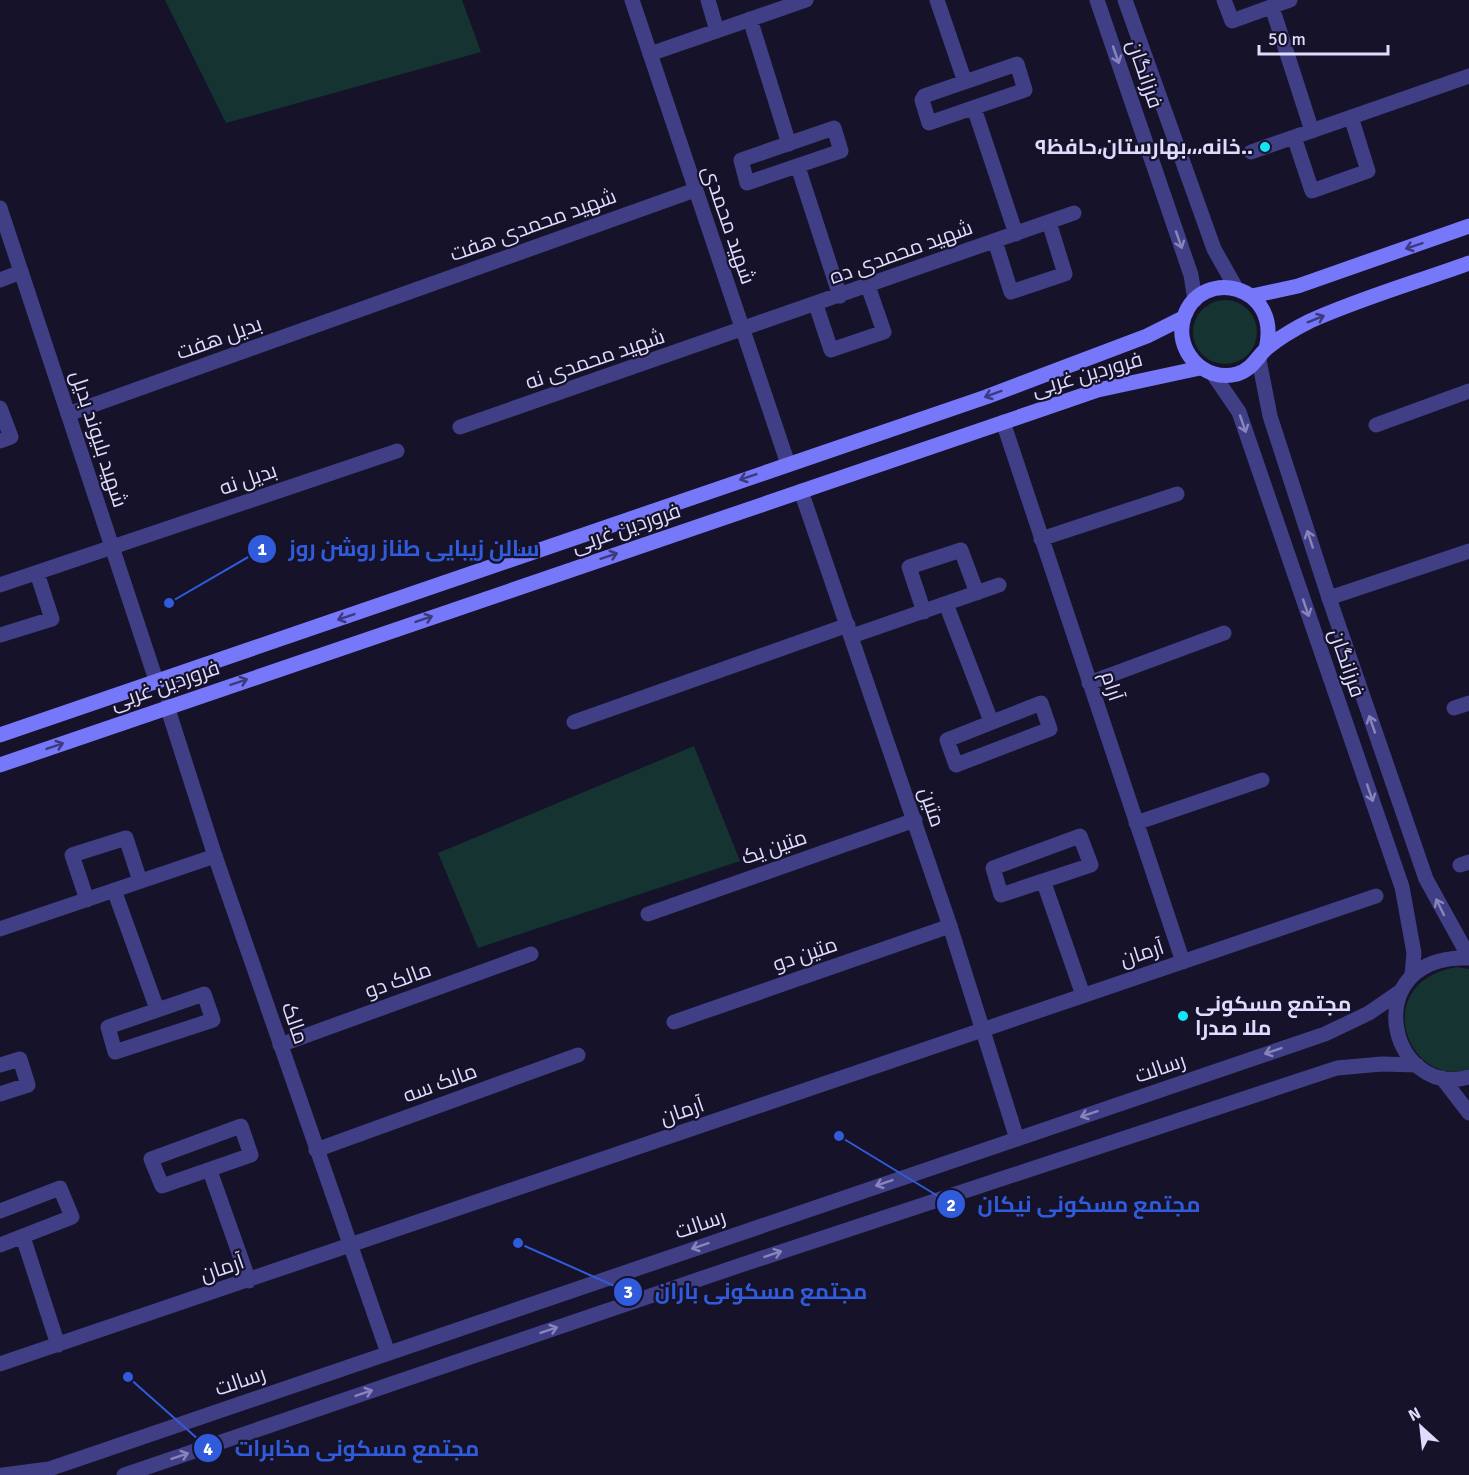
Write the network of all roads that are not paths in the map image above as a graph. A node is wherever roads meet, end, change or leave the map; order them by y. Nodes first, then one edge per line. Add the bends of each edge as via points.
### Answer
1 (632, 0) edge
2 (708, 0) edge
3 (806, 0) edge
4 (937, 0) edge
5 (1097, 0) edge
6 (1125, 0) edge
7 (1224, 0) edge
8 (1290, 0) edge
9 (772, 6) edge
10 (1272, 7) junction
11 (750, 19) junction
12 (717, 31) junction
13 (650, 54) junction
14 (1469, 76) edge
15 (965, 82) junction
16 (974, 108) junction
17 (1351, 117) junction
18 (1312, 131) junction
19 (1294, 137) junction
20 (789, 144) junction
21 (1251, 152) dead end
22 (798, 167) junction
23 (695, 190) junction
24 (0, 208) edge
25 (1074, 213) dead end
26 (1049, 222) junction
27 (1469, 226) edge
28 (1016, 234) junction
29 (995, 241) junction
30 (1469, 263) edge
31 (21, 272) junction
32 (0, 280) edge
33 (868, 286) junction
34 (1236, 288) junction
35 (840, 296) junction
36 (1252, 296) junction
37 (1195, 300) junction
38 (384, 301) joint
39 (816, 304) junction
40 (1183, 318) junction
41 (743, 330) junction
42 (1263, 354) junction
43 (1207, 371) junction
44 (1469, 391) edge
45 (0, 408) edge
46 (68, 414) junction
47 (1003, 422) junction
48 (1376, 425) dead end
49 (460, 427) dead end
50 (0, 441) edge
51 (397, 451) dead end
52 (788, 464) junction
53 (801, 491) junction
54 (1177, 494) dead end
55 (1041, 539) junction
56 (112, 548) junction
57 (1469, 551) edge
58 (37, 573) junction
59 (0, 585) edge
60 (999, 585) dead end
61 (977, 593) junction
62 (1329, 598) junction
63 (946, 604) junction
64 (924, 612) junction
65 (850, 631) junction
66 (1224, 633) dead end
67 (0, 635) edge
68 (157, 683) junction
69 (1089, 683) junction
70 (1469, 702) edge
71 (167, 706) junction
72 (1454, 708) dead end
73 (991, 721) junction
74 (574, 722) dead end
75 (0, 735) edge
76 (0, 765) edge
77 (1262, 780) dead end
78 (915, 820) junction
79 (1136, 824) junction
80 (215, 856) junction
81 (140, 881) junction
82 (1044, 883) junction
83 (114, 890) junction
84 (1376, 896) dead end
85 (87, 900) junction
86 (648, 914) dead end
87 (950, 926) junction
88 (0, 929) edge
89 (531, 954) dead end
90 (1469, 958) edge
91 (1183, 962) junction
92 (1412, 975) junction
93 (1401, 991) junction
94 (1083, 995) junction
95 (157, 1009) junction
96 (674, 1022) dead end
97 (983, 1029) junction
98 (280, 1045) junction
99 (578, 1055) dead end
100 (0, 1065) edge
101 (1418, 1065) junction
102 (1469, 1077) edge
103 (1442, 1078) junction
104 (0, 1094) edge
105 (1469, 1113) edge
106 (1017, 1138) junction
107 (316, 1150) junction
108 (210, 1171) junction
109 (0, 1211) edge
110 (23, 1237) junction
111 (0, 1245) edge
112 (350, 1245) junction
113 (249, 1281) junction
114 (58, 1345) junction
115 (388, 1353) junction
116 (0, 1364) edge
117 (3, 1475) edge
118 (124, 1475) edge

1 - 13 street, شهید محمدی
2 - 12 street
3 - 9 street
4 - 15 street
5 -> 37 street, فرزانگان via 1188,266
6 - 34 street, فرزانگان via 1214,249
7 - 10 street via 1232,21
8 - 10 street
9 - 11 street
10 - 18 street
11 - 12 street
11 - 20 street
12 - 13 street
13 - 23 street, شهید محمدی
14 - 17 street
15 - 16 street via 922,98 928,121
15 - 16 street via 1018,66 1025,90
16 - 28 street
17 - 18 street
17 - 19 street via 1368,171 1312,191
18 - 19 street
19 - 21 street
20 - 22 street via 836,130 841,151
20 - 22 street via 741,160 747,183
22 - 35 street
23 - 38 street, شهید محمدی هفت
23 - 41 street, شهید محمدی
24 - 31 street, شهید بلیوند بدیل
25 - 26 street, شهید محمدی ده
26 - 28 street, شهید محمدی ده
26 - 29 street via 1065,274 1011,292
27 -> 36 main road via 1298,286
28 - 29 street, شهید محمدی ده
29 - 33 street, شهید محمدی ده
42 -> 30 main road via 1310,321
31 - 32 street
31 - 46 street, شهید بلیوند بدیل
33 - 35 street, شهید محمدی ده
33 - 39 street via 884,332 831,351
34 - 36 main road
34 - 37 main road via 1214,289
35 - 39 street, شهید محمدی ده
36 - 42 main road via 1268,320 1269,335
37 - 40 main road
38 - 46 street, بدیل هفت
39 - 41 street, شهید محمدی ده
40 - 43 main road via 1184,346 1190,358
40 -> 52 main road, فروردین غربی via 1147,336 986,397
41 - 49 street, شهید محمدی نه
41 - 52 street, شهید محمدی
42 - 43 main road via 1238,374
62 -> 42 street, فرزانگان via 1270,416
43 - 47 main road, فروردین غربی via 1098,390
43 -> 92 street, فرزانگان via 1239,412 1402,887 1414,953
44 - 48 street
45 - 50 street via 11,437
46 - 56 street, شهید بلیوند بدیل
47 - 53 main road, فروردین غربی
47 - 55 street, آرام
51 - 56 street, بدیل نه
52 -> 68 main road, فروردین غربی
53 - 65 street, متین
71 -> 53 main road, فروردین غربی
54 - 55 street
55 - 69 street, آرام
56 - 58 street, بدیل نه
56 - 68 street, شهید بلیوند بدیل
57 - 62 street
58 - 59 street, بدیل نه
58 - 67 street via 52,619
60 - 61 street
61 - 63 street
61 - 64 street via 961,550 909,567
90 -> 62 street, فرزانگان via 1426,879
63 - 64 street
63 - 73 street
64 - 65 street
65 - 74 street
65 - 78 street, متین
66 - 69 street
68 - 75 main road, فروردین غربی
69 - 79 street, آرام
70 - 72 street
76 -> 71 main road, فروردین غربی
71 - 80 street, مالک
73 - 73 street via 1041,703 1050,729 956,765 947,740
77 - 79 street
78 - 86 street, متین یک
78 - 87 street, متین
79 - 91 street, آرام
80 - 81 street
80 - 98 street, مالک
81 - 83 street
81 - 85 street via 126,838 72,855
82 - 82 street via 1091,865 1080,836 993,868 1001,895
82 - 94 street
83 - 85 street
83 - 95 street
84 - 91 street, آرمان
85 - 88 street
87 - 96 street, متین دو
87 - 97 street, متین
89 - 98 street, مالک دو
90 - 92 street via 1448,957 1428,963
91 - 94 street, آرمان
92 - 93 street
93 - 101 street via 1395,1008 1395,1027 1400,1044
93 -> 106 street, رسالت via 1370,1013 1325,1034
94 - 97 street, آرمان
95 - 95 street via 204,994 213,1020 115,1052 108,1027
97 - 106 street, متین
97 - 112 street, آرمان
98 - 107 street, مالک
99 - 107 street, مالک سه
100 - 104 street via 20,1059 28,1085
101 - 103 street
118 -> 101 street via 1337,1068
102 - 103 street
103 - 105 street
106 -> 115 street, رسالت
107 - 112 street, مالک
108 - 108 street via 251,1155 241,1126 151,1159 162,1186
108 - 113 street
109 - 110 street via 60,1188 72,1217
110 - 111 street
110 - 114 street
112 - 113 street, آرمان
112 - 115 street, مالک
113 - 114 street, آرمان
114 - 116 street, آرمان
115 - 117 street, رسالت via 49,1469

